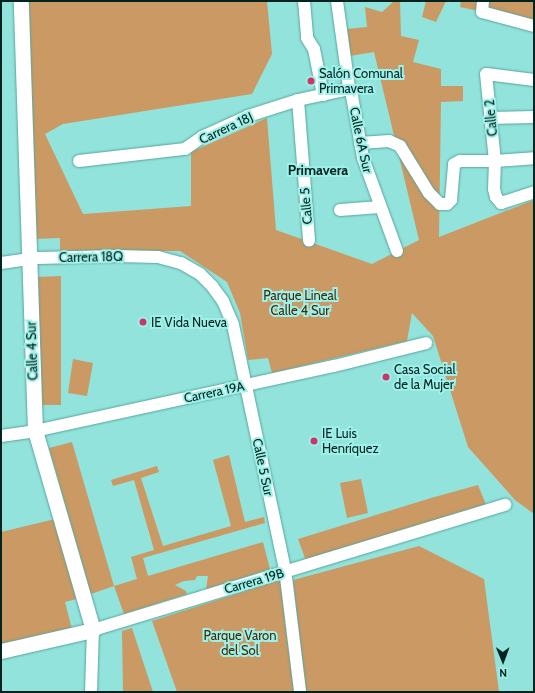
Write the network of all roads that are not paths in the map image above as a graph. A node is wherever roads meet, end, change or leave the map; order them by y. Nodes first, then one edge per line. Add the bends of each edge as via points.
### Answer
1 (21, 1) edge
2 (304, 1) edge
3 (337, 1) edge
4 (483, 6) edge
5 (534, 26) edge
6 (534, 80) edge
7 (349, 89) junction
8 (323, 95) junction
9 (298, 100) junction
10 (534, 117) edge
11 (490, 118) junction
12 (360, 143) junction
13 (534, 158) edge
14 (79, 161) dead end
15 (495, 161) junction
16 (534, 192) edge
17 (380, 207) junction
18 (340, 210) dead end
19 (309, 241) dead end
20 (396, 251) dead end
21 (30, 259) junction
22 (1, 262) edge
23 (181, 263) joint
24 (426, 343) dead end
25 (246, 385) junction
26 (35, 432) junction
27 (1, 436) edge
28 (505, 505) dead end
29 (286, 572) junction
30 (93, 630) junction
31 (1, 651) edge
32 (91, 692) edge
33 (300, 692) edge

1 - 21 main road, Calle 4 Sur
2 - 8 street via 307,38 314,49
3 - 7 street, Calle 6A Sur
4 - 5 street
6 - 11 street, Calle 2 via 486,74
7 - 8 street, Carrera 18J
7 - 12 street, Calle 6A Sur
8 - 9 street, Carrera 18J
9 - 14 street, Carrera 18J via 248,116 202,137 185,150
9 - 19 street, Calle 5
10 - 11 street
11 - 15 street, Calle 2
12 - 15 street via 389,141 400,146 429,193 440,204 447,204 451,200 454,164 460,161
12 - 17 street, Calle 6A Sur
13 - 15 street
15 - 16 street, Calle 2 via 494,190 501,203
17 - 18 street
17 - 20 street, Calle 6A Sur
21 - 22 street, Carrera 18Q
21 - 23 street, Carrera 18Q via 117,256 158,258
21 - 26 main road, Calle 4 Sur
23 - 25 street, Calle 5 Sur via 200,274 223,301 234,325
24 - 25 street, Carrera 19A
25 - 26 street, Carrera 19A
25 - 29 street, Calle 5 Sur
26 - 27 street, Carrera 19A
26 - 30 main road, Calle 4 Sur
28 - 29 street, Carrera 19B
29 - 30 street, Carrera 19B
29 - 33 street, Calle 5 Sur
30 - 31 main road, Carrera 19B
30 - 32 street, Calle 4 Sur

